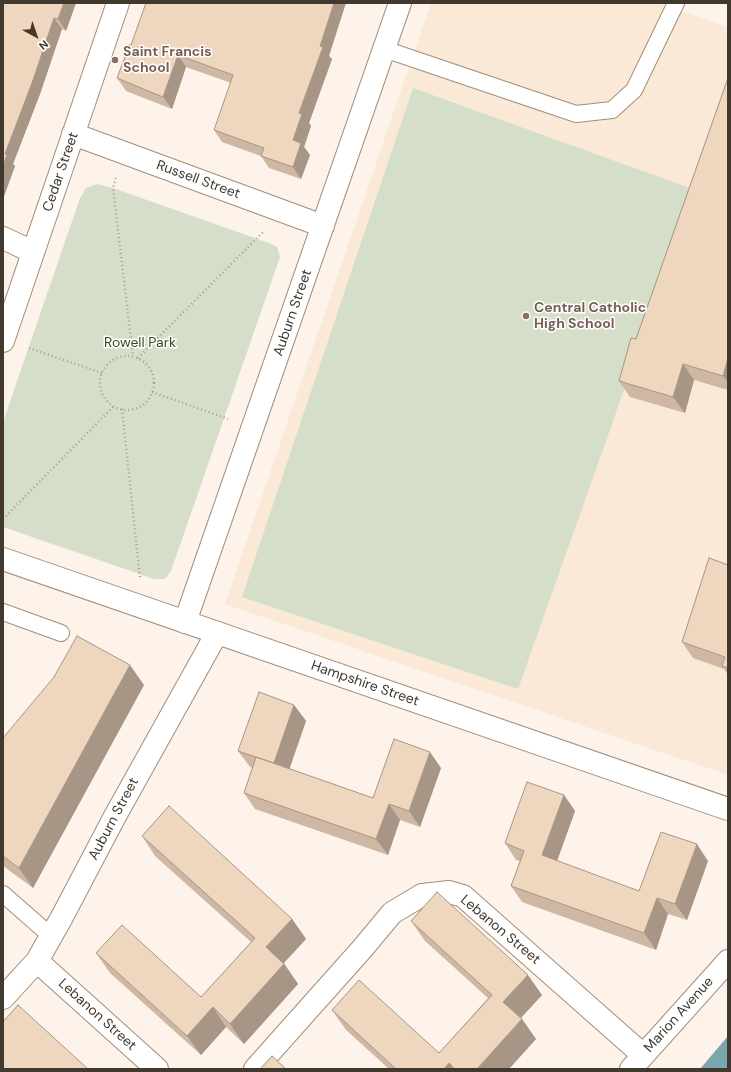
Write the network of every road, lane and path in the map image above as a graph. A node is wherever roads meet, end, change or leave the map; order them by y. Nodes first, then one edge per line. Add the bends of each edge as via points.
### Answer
1 (118, 3) edge
2 (400, 3) edge
3 (676, 3) edge
4 (384, 49) junction
5 (73, 134) junction
6 (124, 153) junction
7 (281, 211) junction
8 (323, 226) junction
9 (3, 238) edge
10 (33, 252) junction
11 (3, 340) edge
12 (133, 356) junction
13 (138, 358) junction
14 (102, 373) junction
15 (152, 392) junction
16 (114, 406) junction
17 (122, 409) junction
18 (252, 428) junction
19 (3, 519) edge
20 (3, 559) edge
21 (145, 609) junction
22 (3, 612) edge
23 (185, 622) junction
24 (61, 633) dead end
25 (217, 633) junction
26 (728, 808) edge
27 (3, 894) edge
28 (51, 936) junction
29 (37, 961) junction
30 (728, 961) edge
31 (4, 995) edge
32 (637, 1062) edge
33 (157, 1069) edge
34 (255, 1069) edge

1 - 5 street, Cedar Street
2 - 4 street, Auburn Street
3 - 4 lane via 634,90 612,110 576,114
4 - 8 street, Auburn Street
5 - 6 street, Russell Street
5 - 10 street, Cedar Street
6 - 7 street, Russell Street
6 - 12 path via 113,188
7 - 8 street, Russell Street
7 - 13 path via 257,239
8 - 18 street, Auburn Street
9 - 10 street
10 - 11 street, Cedar Street
11 - 14 path
12 - 13 path
12 - 14 path via 116,358 108,363
13 - 15 path via 148,365 153,373
14 - 16 path via 100,388 108,402
15 - 17 path via 145,403 138,407
15 - 18 path
16 - 17 path
16 - 19 path
17 - 21 path
18 - 23 street, Auburn Street
20 - 21 street, Hampshire Street
21 - 23 street, Hampshire Street
22 - 24 lane
23 - 25 street, Hampshire Street
25 - 26 street, Hampshire Street
25 - 28 street, Auburn Street
27 - 28 lane
28 - 29 street, Auburn Street
29 - 31 street, Auburn Street
29 - 33 street, Lebanon Street
30 - 32 street, Marion Avenue
32 - 34 street, Lebanon Street via 463,896 449,892 422,895 392,913

